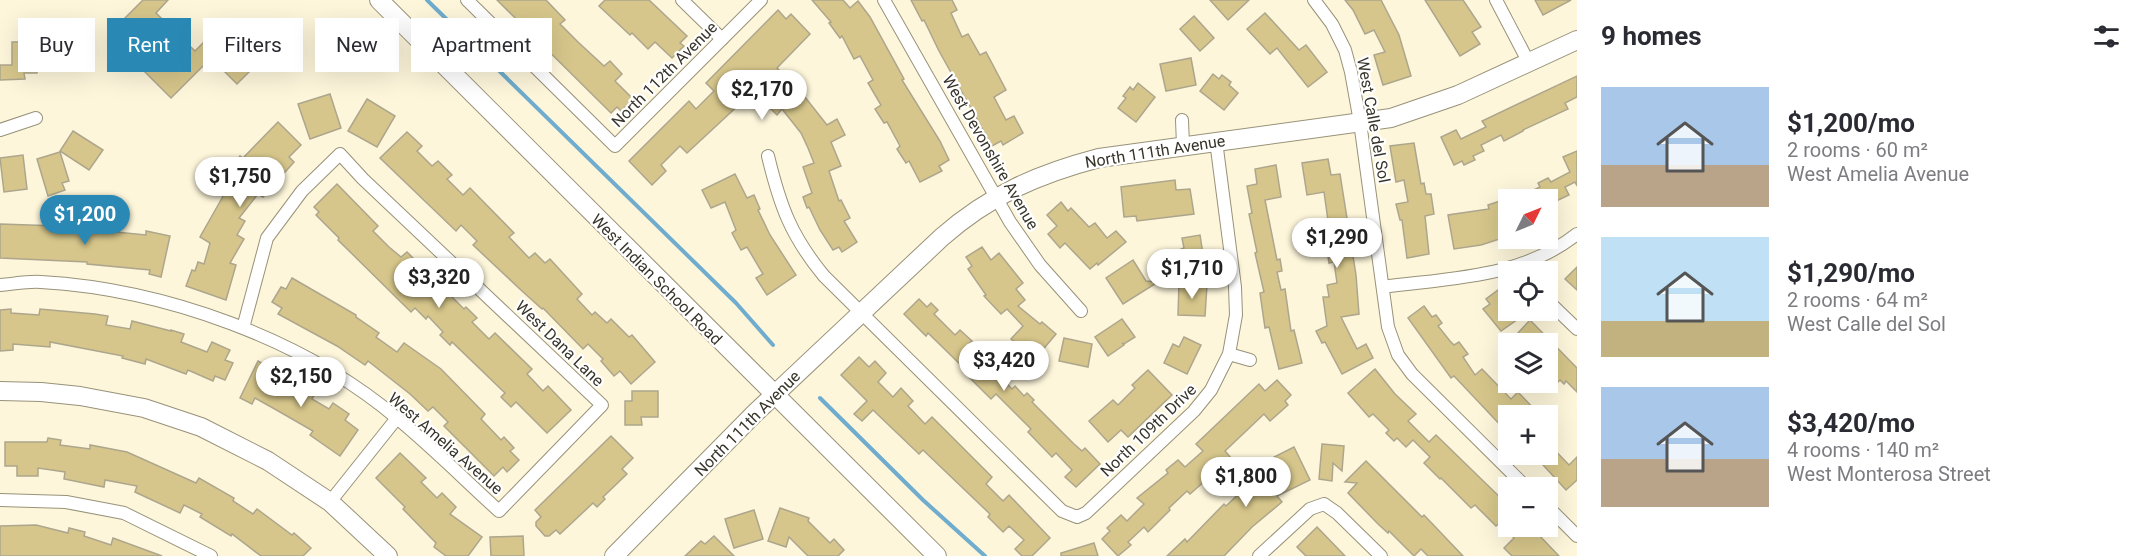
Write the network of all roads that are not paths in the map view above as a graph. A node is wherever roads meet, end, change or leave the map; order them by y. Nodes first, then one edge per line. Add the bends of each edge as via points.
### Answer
1 (379, 0) edge
2 (467, 0) edge
3 (682, 0) edge
4 (761, 0) edge
5 (884, 0) edge
6 (1314, 0) edge
7 (1496, 0) edge
8 (722, 39) junction
9 (1577, 40) edge
10 (1529, 63) junction
11 (36, 117) dead end
12 (1182, 120) dead end
13 (1360, 122) junction
14 (0, 130) edge
15 (1216, 141) junction
16 (1183, 146) junction
17 (768, 156) dead end
18 (996, 197) junction
19 (1577, 234) edge
20 (1541, 261) edge
21 (1498, 272) edge
22 (0, 285) edge
23 (1383, 287) junction
24 (1081, 311) dead end
25 (1558, 311) edge
26 (861, 313) junction
27 (243, 328) junction
28 (1577, 329) edge
29 (1229, 354) junction
30 (1250, 360) dead end
31 (0, 391) edge
32 (774, 395) junction
33 (397, 418) junction
34 (1516, 477) edge
35 (0, 500) edge
36 (330, 502) junction
37 (499, 511) joint
38 (1558, 517) edge
39 (1577, 536) edge
40 (211, 556) edge
41 (388, 556) edge
42 (614, 556) edge
43 (937, 556) edge
44 (1259, 556) edge
45 (1381, 556) edge

1 - 32 street, West Indian School Road
2 - 8 street, North 112th Avenue via 615,146
3 - 8 street
4 - 8 street, North 112th Avenue
5 - 18 street, West Devonshire Avenue
6 - 13 street, West Calle del Sol via 1345,50
7 - 10 street
9 - 10 street, North 111th Avenue
10 - 13 street, North 111th Avenue via 1425,107
11 - 14 street
12 - 16 street
13 - 15 street, North 111th Avenue
13 - 23 street, West Calle del Sol
15 - 16 street, North 111th Avenue
15 - 29 street, North 109th Drive via 1235,297
16 - 18 street, North 111th Avenue via 1128,152 1075,164 1036,177
17 - 26 street via 777,195 792,231 824,276
18 - 24 street, West Devonshire Avenue via 1040,265
18 - 26 street, North 111th Avenue via 957,225
19 - 20 street
21 - 23 street
22 - 27 street, West Amelia Avenue via 39,282 103,290 165,302
23 - 34 street, West Calle del Sol via 1388,327 1398,355 1432,395
25 - 28 street
26 - 29 street, North 109th Drive via 1062,512 1077,517 1086,513 1198,406 1219,377
26 - 32 street, North 111th Avenue
27 - 33 street, West Amelia Avenue via 329,370
27 - 37 street, West Dana Lane via 267,238 302,191 340,154 602,405
29 - 30 street
31 - 36 street via 80,396 144,408 201,427 268,462
32 - 42 street, North 111th Avenue
32 - 43 street, West Indian School Road
33 - 36 street
33 - 37 street, West Amelia Avenue
35 - 40 street via 66,502 124,513
36 - 41 street
38 - 39 street
44 - 45 street via 1310,509 1324,504

